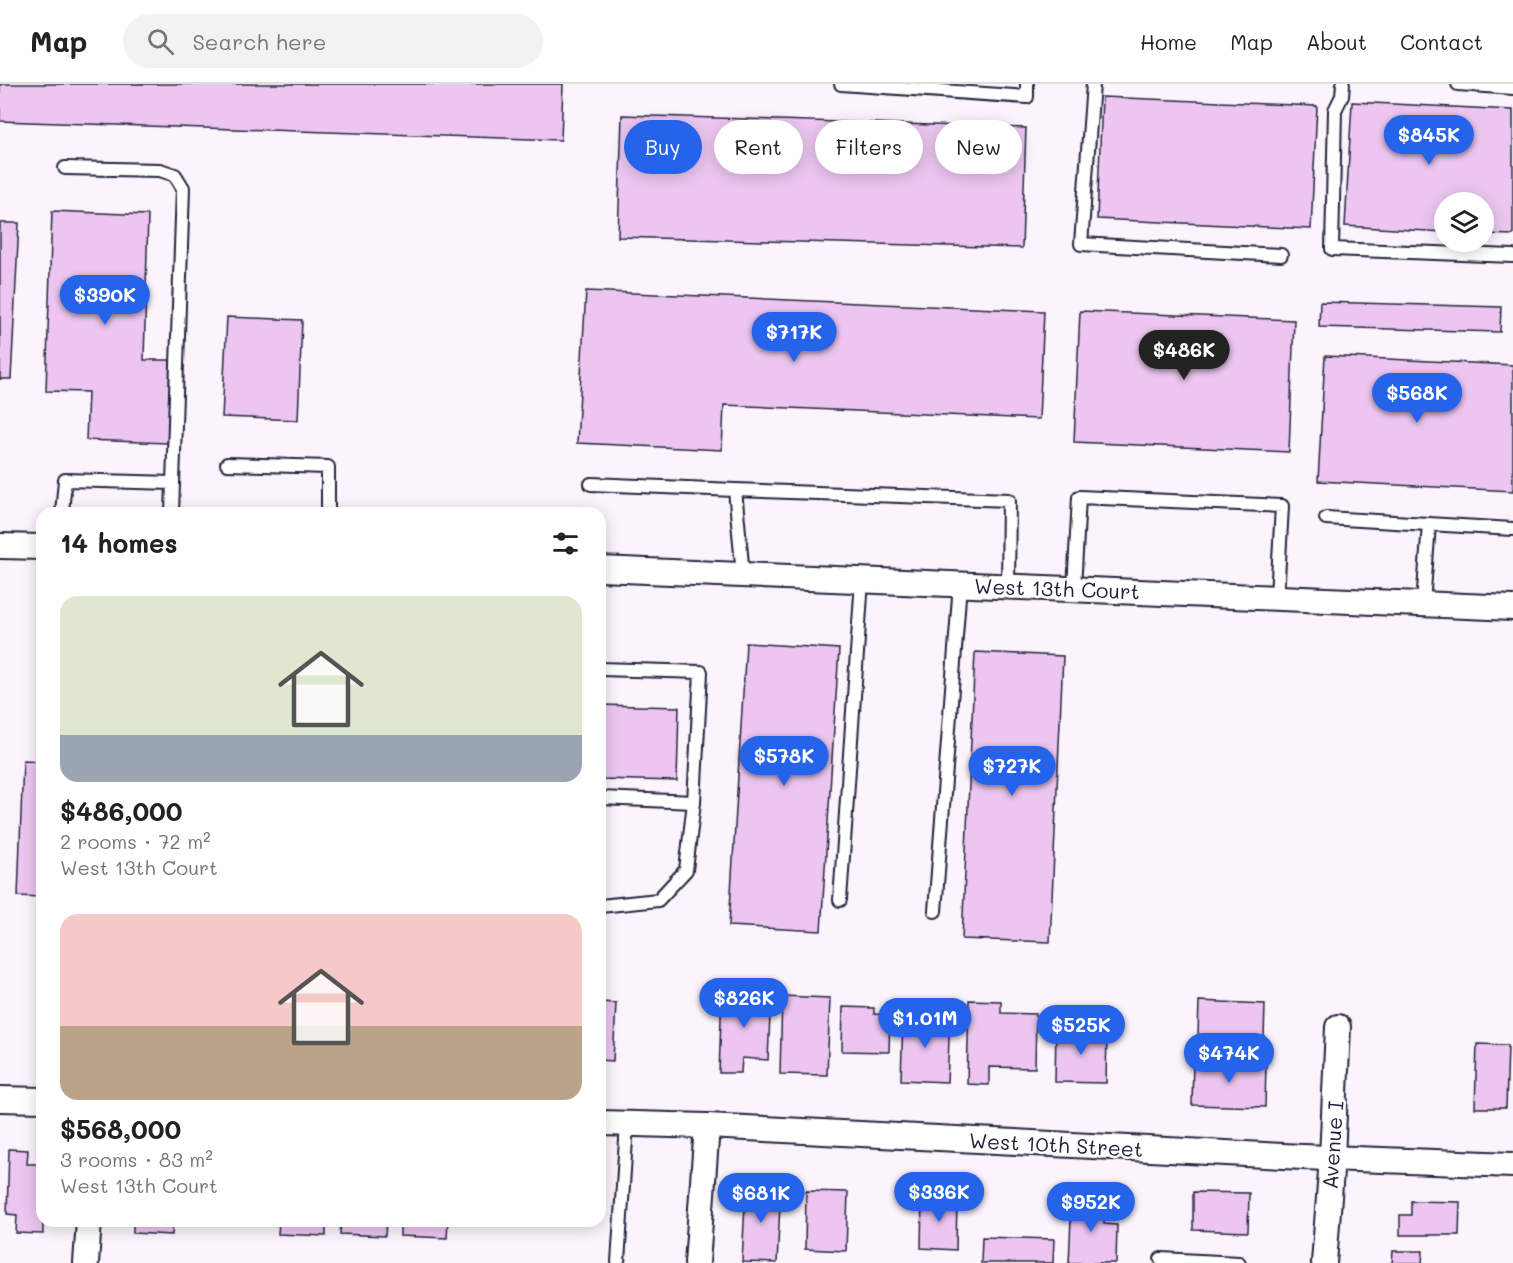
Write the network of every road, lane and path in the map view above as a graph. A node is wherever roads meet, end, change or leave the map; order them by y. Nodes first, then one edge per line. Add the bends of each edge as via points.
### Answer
1 (841, 84) edge
2 (1028, 84) edge
3 (1093, 84) edge
4 (1343, 84) edge
5 (1458, 84) edge
6 (1513, 87) edge
7 (65, 168) dead end
8 (1281, 255) dead end
9 (1513, 256) edge
10 (227, 464) dead end
11 (174, 483) junction
12 (591, 484) dead end
13 (735, 490) junction
14 (63, 507) edge
15 (172, 507) edge
16 (328, 507) edge
17 (1326, 518) dead end
18 (1429, 524) junction
19 (1513, 529) edge
20 (0, 546) edge
21 (36, 547) edge
22 (606, 569) edge
23 (743, 575) junction
24 (862, 580) junction
25 (960, 584) junction
26 (1008, 586) junction
27 (1074, 589) junction
28 (1277, 597) junction
29 (1423, 604) junction
30 (1513, 608) edge
31 (606, 669) edge
32 (606, 798) edge
33 (694, 802) junction
34 (840, 900) dead end
35 (606, 905) edge
36 (935, 911) dead end
37 (1338, 1028) dead end
38 (0, 1099) edge
39 (36, 1100) edge
40 (606, 1123) edge
41 (627, 1124) junction
42 (707, 1126) junction
43 (1332, 1158) junction
44 (1513, 1165) edge
45 (89, 1227) edge
46 (1161, 1259) dead end
47 (618, 1262) edge
48 (86, 1263) edge
49 (697, 1263) edge
50 (1239, 1263) edge
51 (1324, 1263) edge

1 - 2 lane via 1027,97
3 - 8 lane via 1080,244
4 - 9 lane via 1335,110 1332,249
5 - 6 lane
7 - 11 lane via 160,170 176,175 183,188
10 - 16 lane via 328,467
11 - 14 lane via 65,480
11 - 15 lane
12 - 13 lane
13 - 23 lane
13 - 26 lane via 1009,500
17 - 18 lane
18 - 19 lane
18 - 29 lane
20 - 21 street
22 - 23 street, West 13th Court
23 - 24 street, West 13th Court
24 - 25 street, West 13th Court
24 - 34 lane
25 - 26 street, West 13th Court
25 - 36 lane
26 - 27 street, West 13th Court
27 - 28 street, West 13th Court
27 - 28 lane via 1078,497 1282,506
28 - 29 street, West 13th Court
29 - 30 street, West 13th Court
31 - 33 lane via 702,672
32 - 33 lane
33 - 35 lane via 686,870 658,900
37 - 43 street, Avenue I
38 - 39 street
40 - 41 street, West 10th Street
41 - 42 street, West 10th Street
41 - 47 lane
42 - 43 street, West 10th Street
42 - 49 street
43 - 44 street, West 10th Street
43 - 51 street, Avenue I
45 - 48 street
46 - 50 lane

